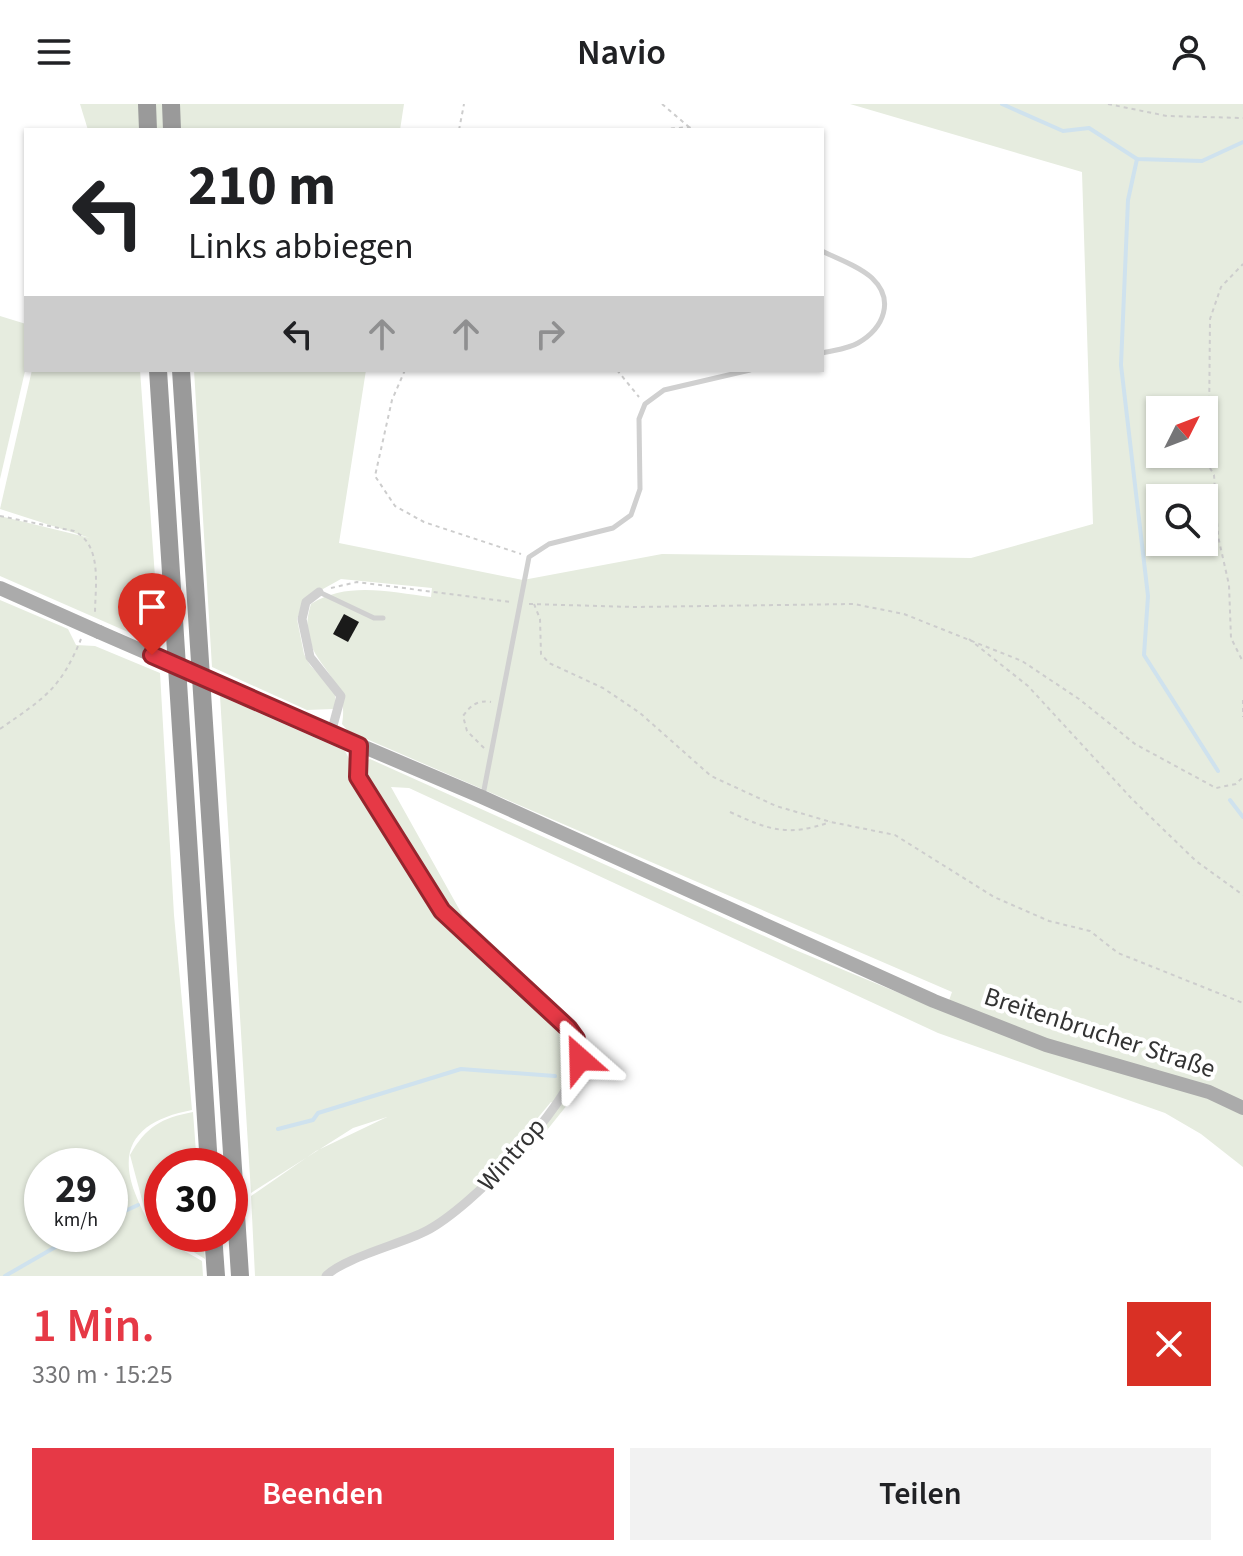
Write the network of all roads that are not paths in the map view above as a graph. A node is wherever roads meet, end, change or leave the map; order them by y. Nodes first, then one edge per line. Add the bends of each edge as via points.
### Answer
1 (147, 104) edge
2 (171, 104) edge
3 (148, 128) edge
4 (172, 128) edge
5 (824, 252) edge
6 (824, 352) edge
7 (158, 372) edge
8 (181, 372) edge
9 (741, 372) edge
10 (0, 588) edge
11 (319, 592) joint
12 (383, 618) dead end
13 (331, 733) junction
14 (359, 746) junction
15 (482, 797) junction
16 (1243, 1108) edge
17 (208, 1148) edge
18 (214, 1252) edge
19 (216, 1276) edge
20 (240, 1276) edge
21 (326, 1276) edge

1 - 3 highway
2 - 4 highway
5 - 6 lane via 869,275 883,290 886,308 879,326 860,343
7 - 17 highway
8 - 20 highway
9 - 15 lane via 664,390 645,404 639,419 640,489 631,515 613,528 549,544 529,557
10 - 13 main road, Breitenbrucher Straße, bridge
11 - 12 lane
11 - 13 street via 306,602 302,619 310,657 341,696
13 - 14 main road, Breitenbrucher Straße
14 - 15 main road, Breitenbrucher Straße
14 - 21 street, Wintrop via 358,777 442,911 568,1028 580,1059 568,1086 527,1140 457,1213
15 - 16 main road, Breitenbrucher Straße via 853,967 1046,1045 1209,1092
18 - 19 highway

